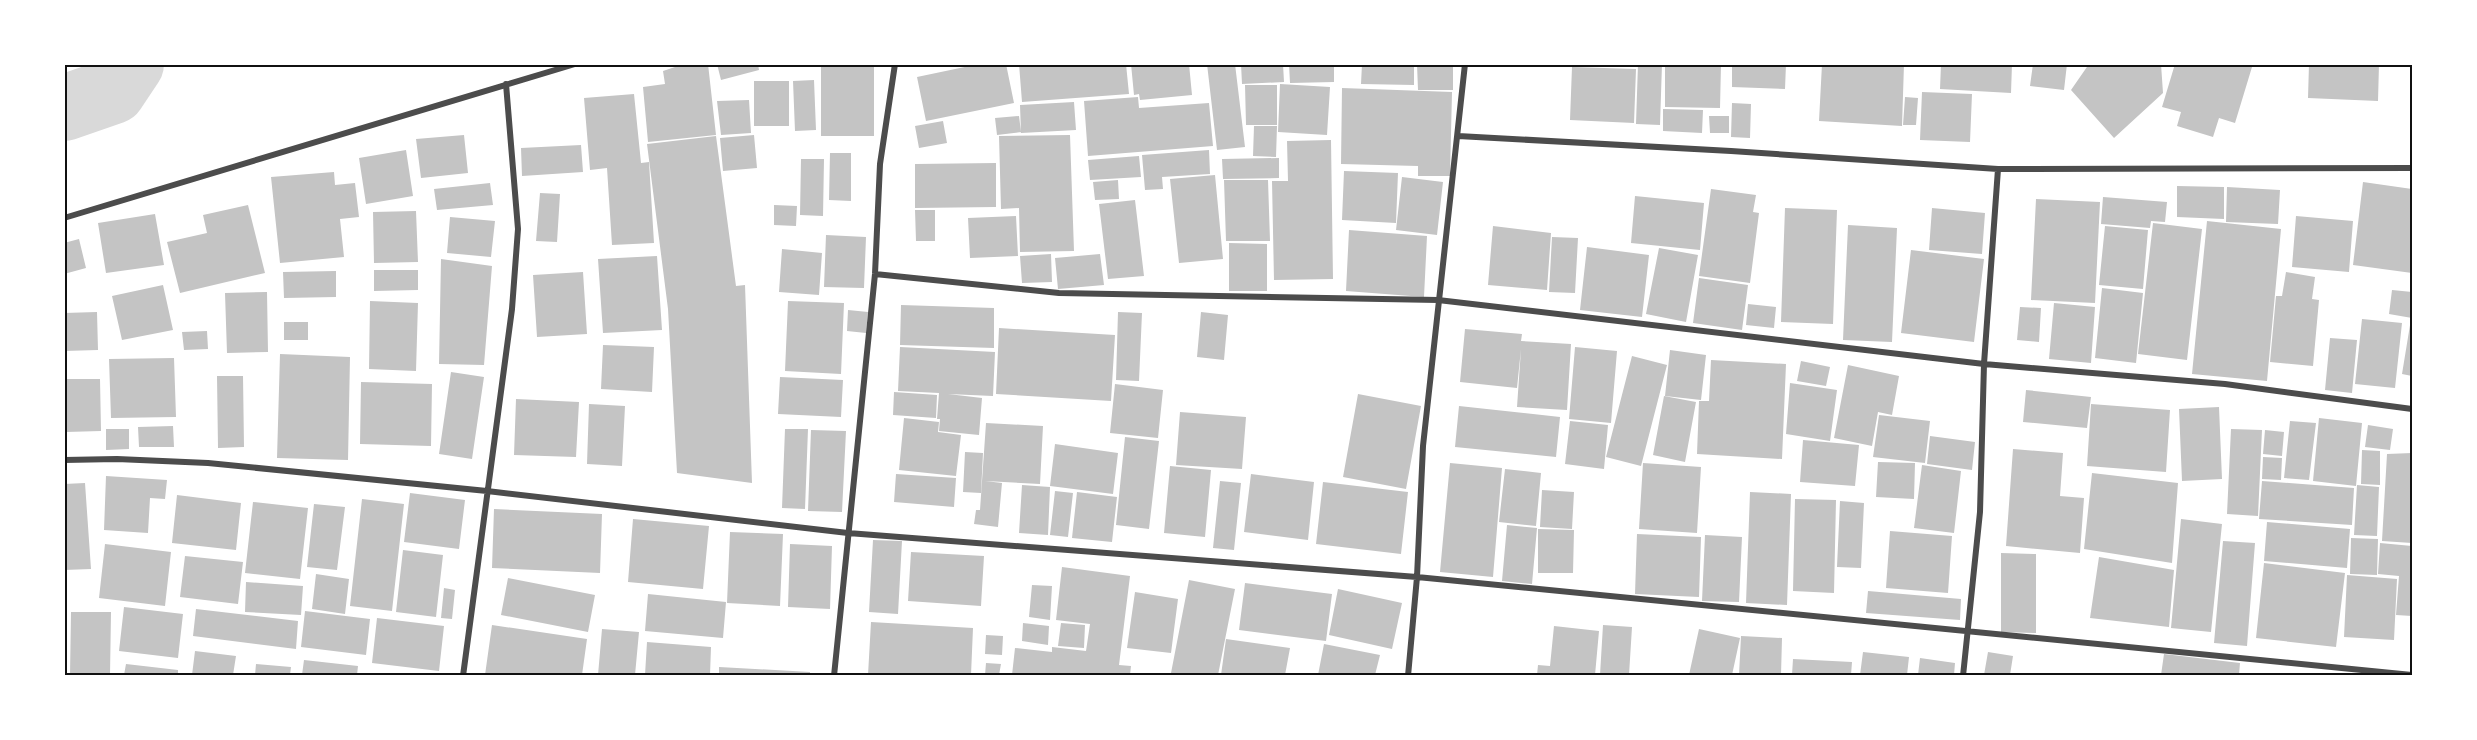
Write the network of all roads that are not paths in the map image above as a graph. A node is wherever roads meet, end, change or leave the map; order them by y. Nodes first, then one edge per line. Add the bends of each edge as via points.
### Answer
1 (575, 64) edge
2 (895, 64) edge
3 (1465, 64) edge
4 (506, 84) junction
5 (1458, 136) junction
6 (2412, 168) edge
7 (1998, 169) junction
8 (64, 218) edge
9 (875, 274) junction
10 (1438, 300) junction
11 (1984, 364) junction
12 (2412, 409) edge
13 (64, 460) edge
14 (487, 491) junction
15 (848, 533) junction
16 (1417, 577) junction
17 (1967, 630) junction
18 (463, 675) edge
19 (834, 675) edge
20 (1408, 675) edge
21 (1963, 675) edge
22 (2412, 675) edge

1 - 4 street
2 - 9 street via 880,164
3 - 5 street
4 - 8 street
4 - 14 street via 518,229 512,309
5 - 7 street
5 - 10 street
6 - 7 street
7 - 11 street
9 - 10 street via 1059,293
9 - 15 street
10 - 11 street
10 - 16 street via 1422,446
11 - 12 street via 2225,384
11 - 17 street via 1980,512
13 - 14 street via 208,463
14 - 15 street
14 - 18 street
15 - 16 street
15 - 19 street
16 - 17 street
16 - 20 street
17 - 21 street
17 - 22 street

